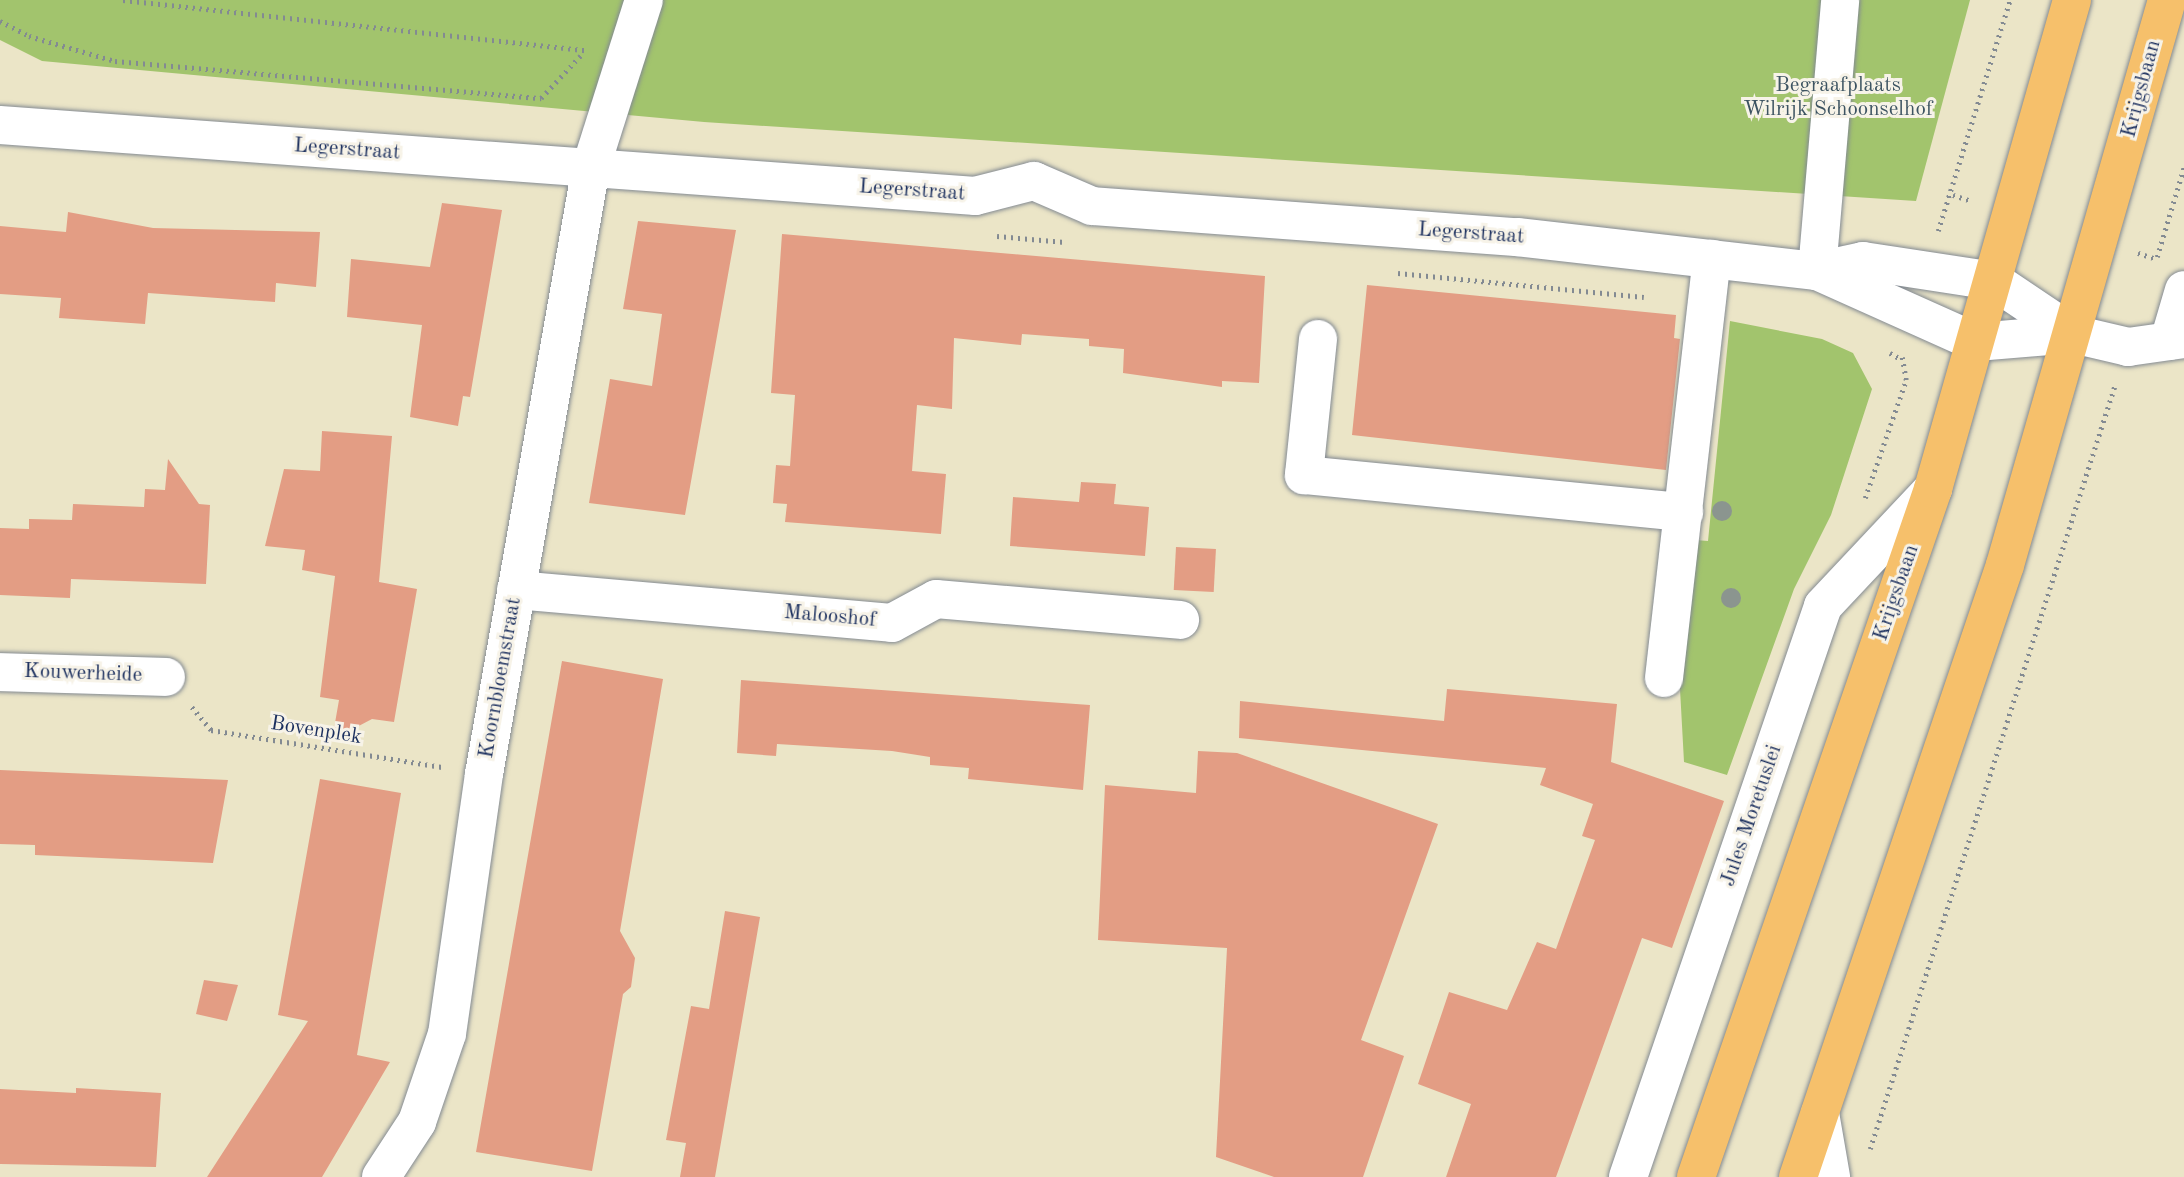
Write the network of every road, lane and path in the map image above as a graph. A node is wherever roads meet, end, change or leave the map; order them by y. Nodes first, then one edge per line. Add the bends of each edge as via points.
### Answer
1 (123, 0) edge
2 (644, 0) edge
3 (1839, 0) edge
4 (2010, 0) edge
5 (2072, 0) edge
6 (2167, 0) edge
7 (0, 21) edge
8 (585, 50) junction
9 (631, 54) junction
10 (0, 125) edge
11 (591, 167) junction
12 (2184, 167) edge
13 (1936, 236) dead end
14 (1712, 259) junction
15 (1817, 271) junction
16 (1994, 281) junction
17 (2168, 281) edge
18 (2073, 334) junction
19 (1318, 339) dead end
20 (2177, 340) edge
21 (1976, 342) junction
22 (2128, 347) junction
23 (1902, 359) dead end
24 (1906, 380) dead end
25 (1933, 489) junction
26 (1684, 512) junction
27 (516, 590) junction
28 (1181, 620) dead end
29 (0, 672) edge
30 (166, 677) joint
31 (1664, 678) dead end
32 (484, 774) junction
33 (1820, 1113) junction
34 (1849, 1170) edge
35 (381, 1177) edge
36 (1628, 1177) edge
37 (1696, 1177) edge
38 (1798, 1177) edge

1 - 8 path
2 - 9 street, Koornbloemstraat
3 - 15 street
4 - 13 path
5 - 16 main road, Krijgsbaan
6 - 18 main road, Krijgsbaan
7 - 8 path via 29,36 115,61 541,98
8 - 9 path
9 - 11 street, Koornbloemstraat
10 - 11 street, Legerstraat
11 - 14 street, Legerstraat via 975,196 1034,181 1091,206 1517,237
11 - 27 street, Koornbloemstraat
12 - 17 path
14 - 15 street, Legerstraat
14 - 26 street
15 - 16 street, Legerstraat via 1863,261
15 - 21 street, Legerstraat
16 - 18 street, Legerstraat
16 - 21 main road, Krijgsbaan
17 - 20 street
18 - 21 street, Legerstraat
18 - 22 street
18 - 33 main road, Krijgsbaan via 2005,565
19 - 26 street via 1304,475
20 - 22 street
21 - 25 main road, Krijgsbaan
22 - 34 path
23 - 24 path
25 - 36 street, Jules Moretuslei via 1824,606
25 - 37 main road, Krijgsbaan
26 - 31 street
27 - 28 street, Malooshof via 892,623 936,599
27 - 32 street, Koornbloemstraat
29 - 30 street, Kouwerheide
30 - 32 path, Bovenplek via 211,730
32 - 35 street, Koornbloemstraat via 447,1034 417,1122
33 - 34 street
33 - 38 main road, Krijgsbaan

